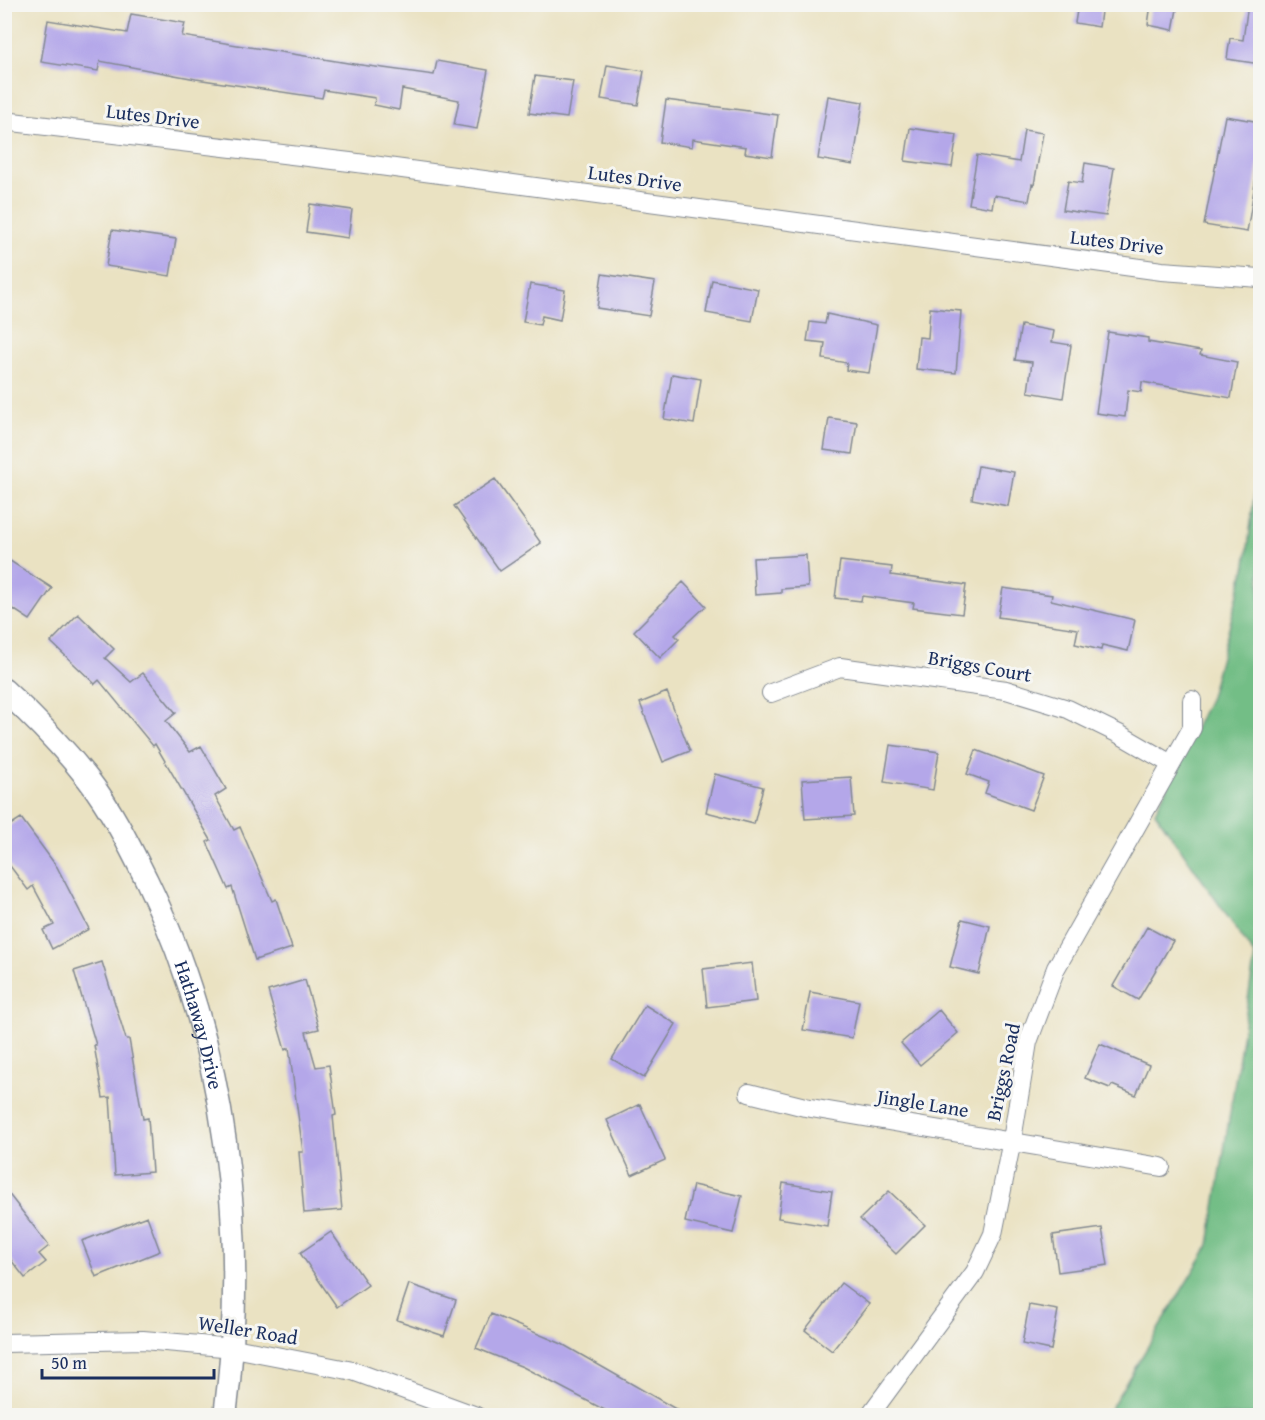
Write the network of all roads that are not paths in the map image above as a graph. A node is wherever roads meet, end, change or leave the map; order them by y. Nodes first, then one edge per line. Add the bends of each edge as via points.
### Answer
1 (4, 121) edge
2 (1260, 278) edge
3 (4, 690) edge
4 (771, 693) dead end
5 (1192, 700) dead end
6 (1171, 764) junction
7 (749, 1093) dead end
8 (1012, 1140) junction
9 (1161, 1167) dead end
10 (4, 1343) edge
11 (234, 1348) junction
12 (225, 1416) edge
13 (476, 1416) edge
14 (869, 1416) edge

1 - 2 street, Lutes Drive via 350,162 1162,271
3 - 11 street, Hathaway Drive via 39,722 89,780 123,835 166,920 196,1002 212,1064 233,1208
4 - 6 street, Briggs Court via 840,667 1006,690 1068,709
5 - 6 street, Briggs Road via 1192,728
6 - 8 street, Briggs Road via 1056,968 1028,1042
7 - 8 street, Jingle Lane via 805,1107
8 - 9 street, Jingle Lane
8 - 14 street, Briggs Road via 993,1234 975,1272
10 - 11 street, Weller Road via 143,1340
11 - 12 street, Hathaway Drive
11 - 13 street, Weller Road via 352,1371

